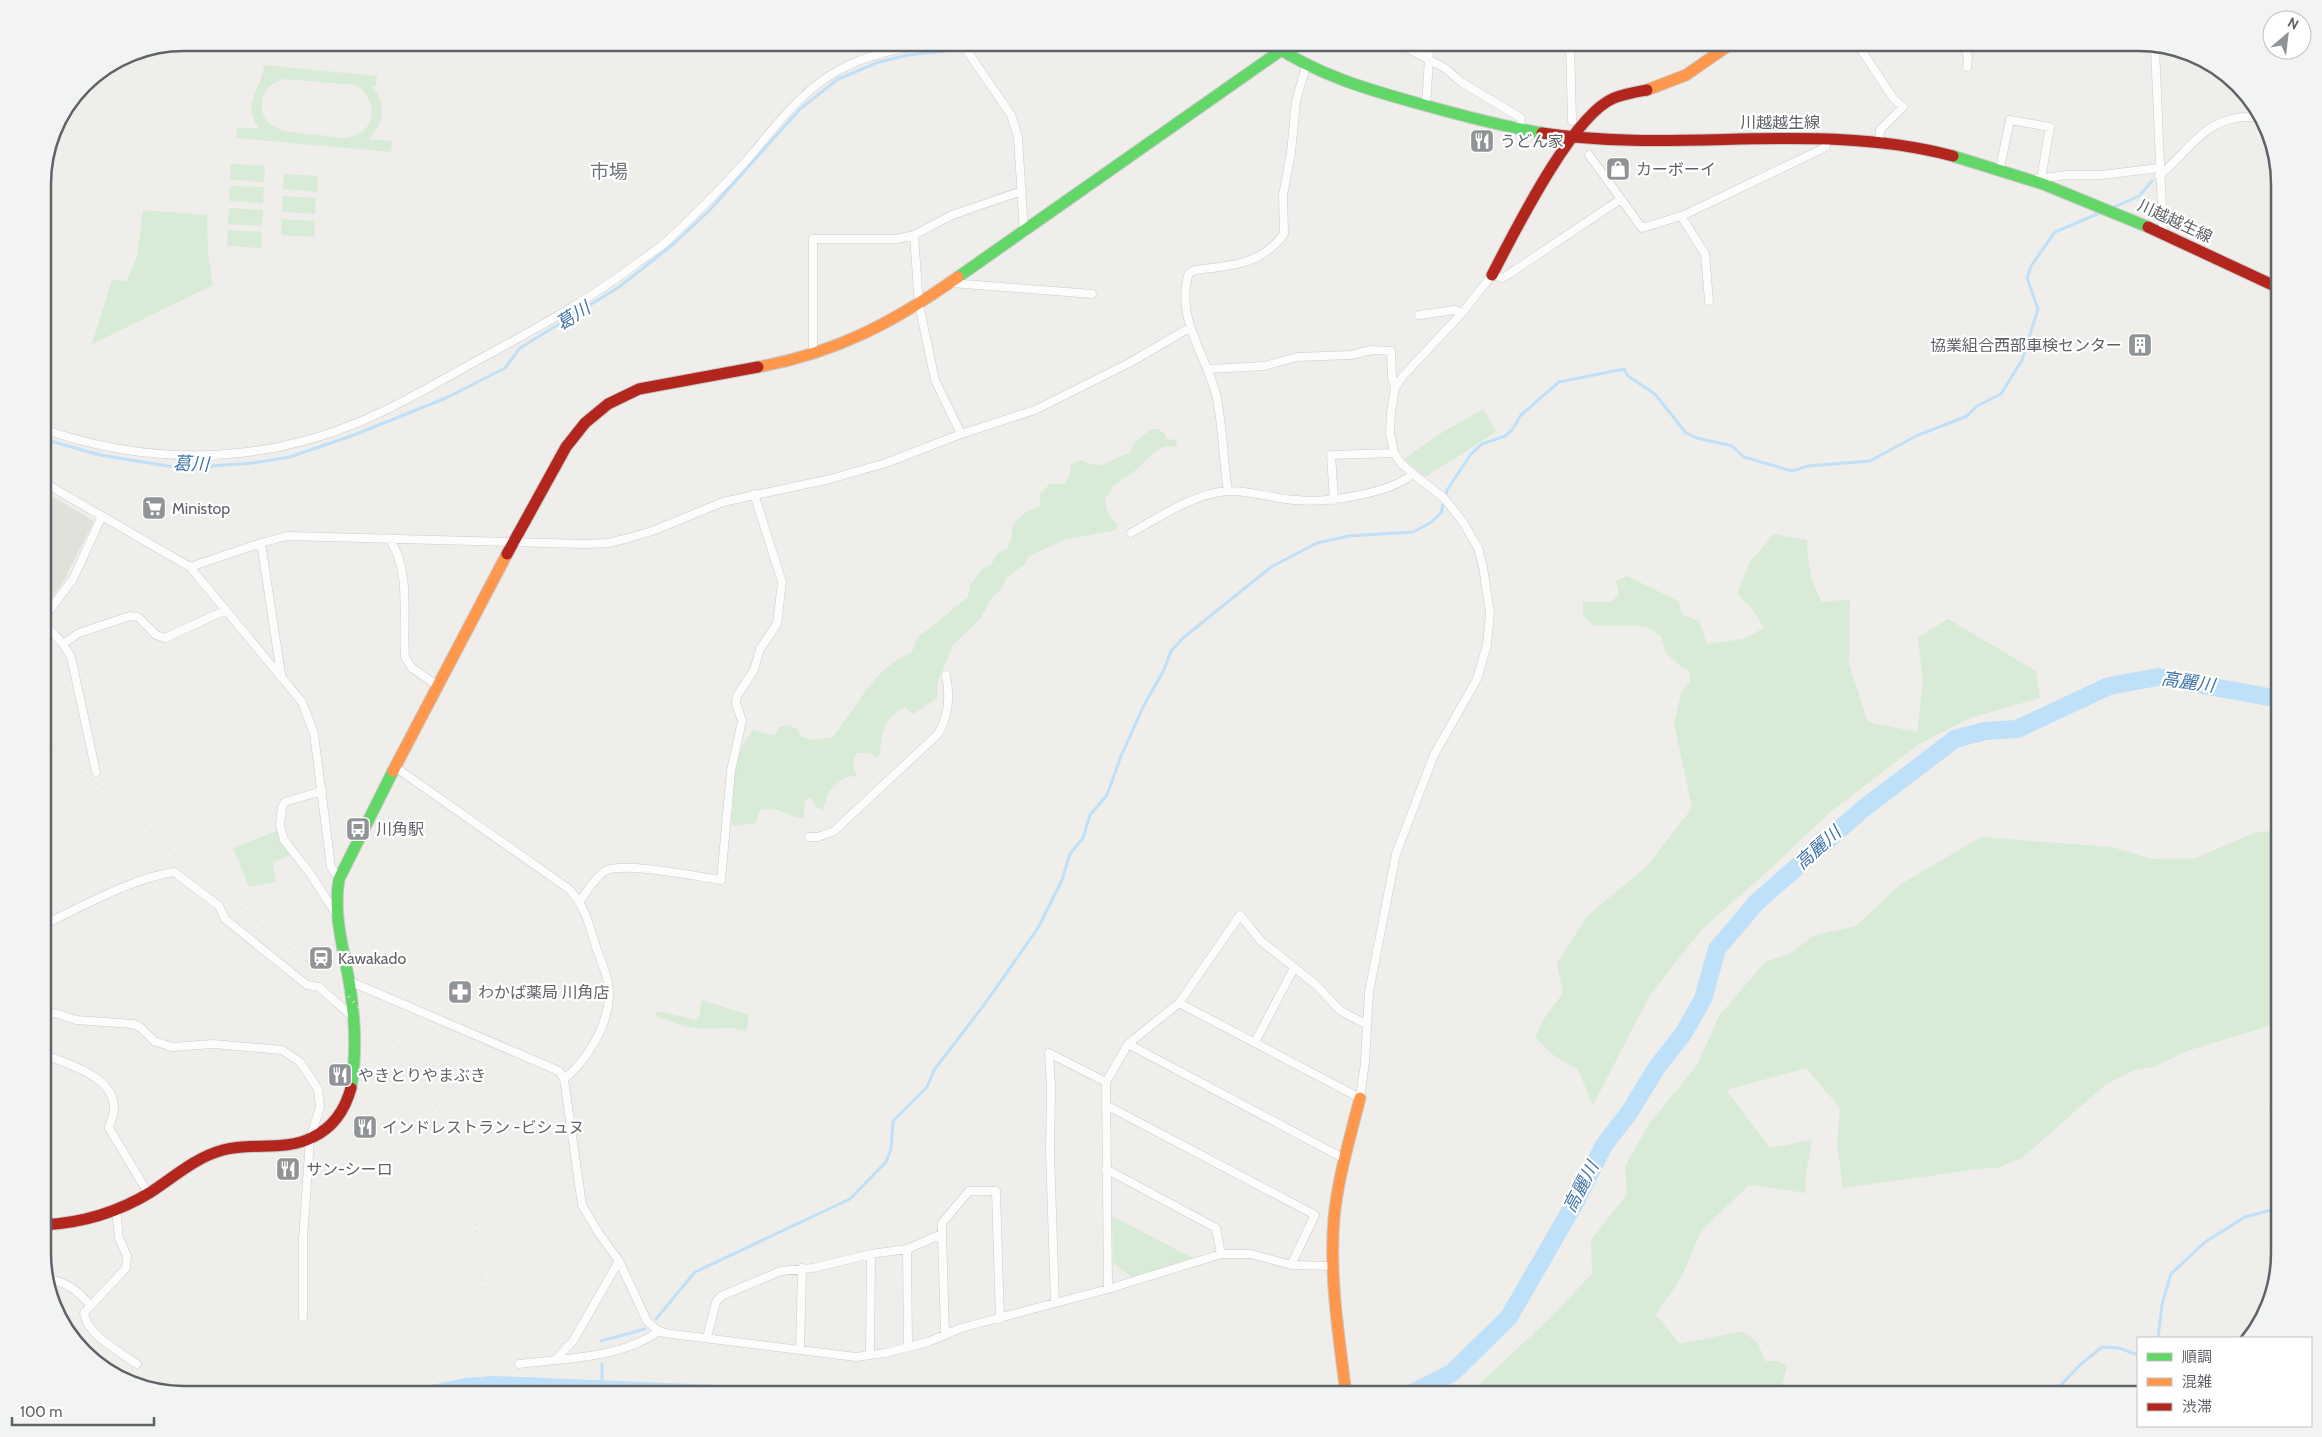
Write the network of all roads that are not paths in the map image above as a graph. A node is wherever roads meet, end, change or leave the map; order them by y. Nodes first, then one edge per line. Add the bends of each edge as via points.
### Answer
1 (1280, 51) joint
2 (1414, 51) edge
3 (1429, 51) edge
4 (1570, 51) edge
5 (1717, 51) edge
6 (1862, 51) edge
7 (1966, 51) edge
8 (897, 52) edge
9 (968, 52) edge
10 (2156, 52) edge
11 (1429, 59) junction
12 (1306, 66) junction
13 (1967, 67) dead end
14 (1426, 105) junction
15 (2252, 117) edge
16 (1572, 121) dead end
17 (1520, 128) junction
18 (1572, 138) junction
19 (1824, 138) junction
20 (1879, 143) junction
21 (1590, 155) dead end
22 (2000, 168) junction
23 (2159, 172) junction
24 (2038, 179) junction
25 (1022, 191) junction
26 (1621, 199) junction
27 (1681, 216) junction
28 (1024, 233) junction
29 (2163, 233) junction
30 (914, 235) junction
31 (1492, 275) junction
32 (951, 283) junction
33 (2270, 284) edge
34 (1092, 294) dead end
35 (1710, 301) dead end
36 (919, 305) junction
37 (1462, 313) junction
38 (1419, 315) dead end
39 (1189, 328) junction
40 (812, 354) junction
41 (1209, 369) junction
42 (1395, 388) junction
43 (52, 431) edge
44 (961, 434) junction
45 (1394, 453) junction
46 (1413, 474) junction
47 (52, 487) edge
48 (1228, 491) junction
49 (754, 494) junction
50 (1334, 500) junction
51 (102, 516) junction
52 (1131, 533) dead end
53 (389, 538) junction
54 (261, 543) junction
55 (513, 543) junction
56 (190, 567) junction
57 (52, 608) edge
58 (226, 610) junction
59 (52, 631) edge
60 (63, 644) junction
61 (281, 675) junction
62 (946, 675) dead end
63 (438, 686) junction
64 (395, 767) junction
65 (96, 772) dead end
66 (322, 791) junction
67 (809, 837) dead end
68 (339, 879) junction
69 (580, 901) junction
70 (337, 915) junction
71 (52, 921) edge
72 (1294, 968) junction
73 (349, 981) junction
74 (1179, 1003) junction
75 (52, 1014) edge
76 (354, 1018) junction
77 (1367, 1025) junction
78 (1255, 1042) junction
79 (1128, 1044) junction
80 (52, 1058) edge
81 (564, 1079) junction
82 (1106, 1082) junction
83 (1360, 1098) junction
84 (1106, 1105) junction
85 (310, 1139) junction
86 (1345, 1159) junction
87 (1106, 1169) junction
88 (148, 1193) junction
89 (116, 1211) junction
90 (52, 1224) edge
91 (942, 1234) junction
92 (907, 1249) junction
93 (871, 1254) junction
94 (1221, 1254) junction
95 (619, 1261) junction
96 (1291, 1265) junction
97 (1333, 1266) junction
98 (802, 1268) junction
99 (55, 1281) edge
100 (1108, 1289) junction
101 (90, 1304) junction
102 (1055, 1304) junction
103 (302, 1316) dead end
104 (1000, 1319) junction
105 (659, 1331) junction
106 (945, 1334) junction
107 (707, 1337) junction
108 (908, 1347) junction
109 (800, 1350) junction
110 (870, 1355) junction
111 (556, 1359) junction
112 (137, 1364) dead end
113 (519, 1364) dead end
114 (1345, 1386) edge

1 - 12 street, 川越越生線
1 - 28 street
2 - 11 street
3 - 11 street
4 - 16 street
5 - 18 street via 1686,75 1655,88 1613,98 1598,107
6 - 20 street via 1893,98 1903,107 1880,130
7 - 13 street
8 - 43 street via 866,58 830,75 793,106 714,195 662,245 600,290 552,321 357,423 286,446 211,456 135,453
9 - 25 street via 1011,115 1018,137
10 - 23 street
11 - 14 street
11 - 17 street via 1522,118
12 - 14 street, 川越越生線 via 1350,84
12 - 39 street via 1296,101 1283,195 1284,234 1272,248 1244,264 1189,273 1186,283
14 - 17 street, 川越越生線
15 - 23 street via 2221,121 2209,128
17 - 18 street, 川越越生線
18 - 19 street, 川越越生線 via 1647,142
18 - 31 street via 1525,211
19 - 20 street, 川越越生線
19 - 27 street via 1826,147
20 - 22 street, 川越越生線
21 - 26 street
22 - 24 street, 川越越生線
22 - 24 street via 2010,120 2050,127
23 - 24 street
23 - 29 street
24 - 29 street, 川越越生線
25 - 28 street
25 - 30 street via 952,215
26 - 27 street via 1642,228
26 - 31 street via 1506,276
27 - 35 street via 1705,254
28 - 32 street
29 - 33 street, 川越越生線
30 - 36 street
30 - 40 street via 896,239 813,239
31 - 37 street
32 - 34 street
32 - 36 street
36 - 40 street via 860,337
36 - 44 street via 935,380
37 - 38 street via 1455,310
37 - 42 street
39 - 41 street
39 - 44 street via 1131,362 1035,410
40 - 55 street via 639,389 608,404 575,434
41 - 42 street via 1264,366 1297,357 1391,351
41 - 48 street via 1217,400
42 - 45 street via 1390,433
44 - 49 street via 876,466
45 - 46 street
45 - 50 street via 1332,455
46 - 50 street via 1397,485
46 - 77 street via 1444,498 1478,548 1490,612 1487,645 1477,679 1434,755 1396,854 1369,992
47 - 51 street
48 - 50 street via 1297,501
48 - 52 street via 1172,508
49 - 55 street via 723,502 655,530 608,543
49 - 69 street via 782,582 778,624 760,649 754,670 737,696 742,720 731,771 721,880 638,868 607,870
51 - 56 street
51 - 57 street via 73,579
53 - 54 street via 287,536
53 - 55 street
53 - 63 street via 398,551 403,569 405,657 412,668
54 - 56 street
54 - 61 street
55 - 63 street
56 - 58 street
58 - 60 street via 165,638 156,635 138,617 130,616 78,632
58 - 61 street
59 - 60 street
60 - 65 street via 71,657
61 - 66 street via 302,702 314,734
62 - 67 street via 949,691 945,723 938,734 834,831
63 - 64 street
64 - 68 street
64 - 69 street via 568,889
66 - 68 street via 331,867
66 - 70 street via 285,802 280,826 284,840
68 - 70 street
69 - 81 street via 609,995 600,1032 573,1072
70 - 73 street
71 - 76 street via 93,901 174,872 219,906 225,919 307,985 319,987
72 - 74 street via 1261,941 1240,915
72 - 77 street via 1315,984 1341,1012
72 - 78 street
73 - 76 street
73 - 81 street via 551,1067
74 - 78 street
74 - 79 street
75 - 85 street via 76,1020 133,1024 154,1041 172,1047 213,1044 282,1050 300,1062 318,1089 320,1107
76 - 85 street via 356,1042 352,1091 342,1113
77 - 83 street
78 - 83 street
79 - 82 street
79 - 86 street
80 - 88 street via 87,1072 106,1087 113,1099 114,1110 109,1128
81 - 95 street via 582,1205
82 - 84 street
82 - 102 street via 1049,1053
83 - 86 street
84 - 87 street
84 - 96 street via 1315,1215
85 - 88 street via 212,1153
85 - 103 street via 302,1239
86 - 97 street via 1337,1193
87 - 94 street via 1216,1228
87 - 100 street
88 - 89 street
89 - 90 street via 78,1223
89 - 101 street via 119,1238 128,1263
91 - 92 street
91 - 104 street via 942,1223 969,1191 996,1191
91 - 106 street
92 - 93 street
92 - 108 street
93 - 98 street
93 - 110 street
94 - 96 street via 1251,1254
94 - 100 street
95 - 105 street via 647,1321
95 - 111 street via 573,1341
96 - 97 street
97 - 114 street
98 - 107 street via 782,1270 721,1296 716,1302
98 - 109 street
99 - 101 street via 74,1289
100 - 102 street
101 - 112 street via 84,1313 85,1320 107,1342
102 - 104 street
104 - 106 street
105 - 107 street
105 - 111 street via 640,1343 582,1358
106 - 108 street
107 - 109 street
108 - 110 street
109 - 110 street via 856,1357
111 - 113 street

